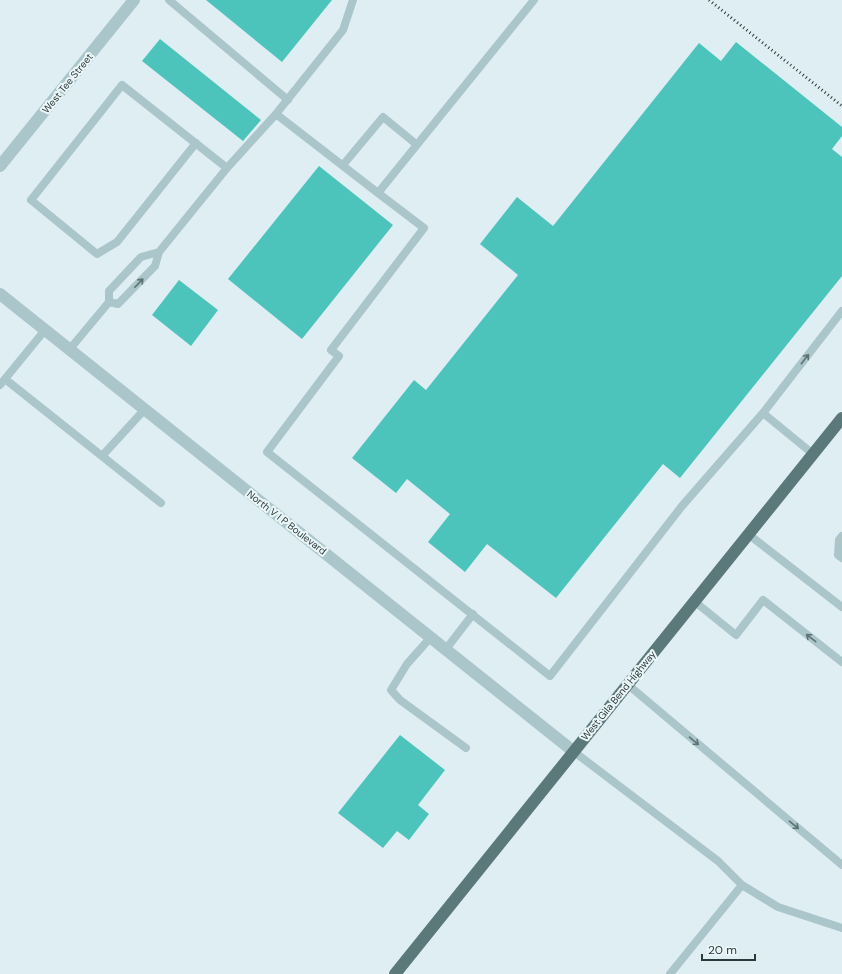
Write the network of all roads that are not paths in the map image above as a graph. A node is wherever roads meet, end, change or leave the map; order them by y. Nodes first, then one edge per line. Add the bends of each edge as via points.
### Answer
1 (134, 0) edge
2 (169, 0) edge
3 (354, 0) edge
4 (534, 0) edge
5 (288, 100) junction
6 (276, 114) junction
7 (196, 143) junction
8 (416, 144) junction
9 (343, 165) junction
10 (0, 166) edge
11 (227, 168) junction
12 (378, 193) junction
13 (158, 252) junction
14 (0, 294) edge
15 (109, 302) junction
16 (842, 311) edge
17 (45, 330) junction
18 (69, 350) junction
19 (3, 382) edge
20 (145, 409) junction
21 (763, 413) junction
22 (842, 418) edge
23 (813, 454) junction
24 (102, 456) junction
25 (161, 503) dead end
26 (748, 534) junction
27 (842, 536) edge
28 (842, 558) edge
29 (694, 600) junction
30 (842, 607) edge
31 (473, 614) junction
32 (431, 637) junction
33 (446, 649) junction
34 (842, 662) edge
35 (627, 684) junction
36 (466, 748) dead end
37 (573, 751) junction
38 (842, 865) edge
39 (742, 886) junction
40 (842, 928) edge
41 (395, 974) edge
42 (670, 974) edge

1 - 10 street, West Tee Street
2 - 5 lane
3 - 5 lane via 343,30
4 - 8 lane
5 - 6 lane
6 - 9 lane
6 - 11 lane
7 - 7 lane via 122,85 32,200 97,254 117,242
7 - 11 lane
8 - 9 lane via 383,117
8 - 12 lane
9 - 12 lane
11 - 13 lane
12 - 31 lane via 424,228 331,350 339,356 266,452
13 - 15 lane via 141,257 109,291
15 -> 13 lane via 118,304 155,266
14 - 17 street, North V I P Boulevard
15 - 18 lane
21 -> 16 lane
17 - 18 street, North V I P Boulevard
17 - 19 lane
18 - 20 street, North V I P Boulevard
19 - 24 lane
20 - 24 lane
20 - 32 street, North V I P Boulevard
21 - 23 lane
21 - 31 lane via 682,506 550,676
22 - 23 main road, West Gila Bend Highway
23 - 26 main road, West Gila Bend Highway
24 - 25 lane
26 - 29 main road, West Gila Bend Highway
26 - 30 lane
27 - 28 lane via 839,540 838,555
34 -> 29 lane via 763,600 736,635
29 - 35 main road, West Gila Bend Highway
31 - 33 lane
32 - 33 street, North V I P Boulevard
32 - 36 lane via 407,664 391,690 400,700
33 - 37 street, North V I P Boulevard
35 - 37 main road, West Gila Bend Highway
35 -> 38 lane
37 - 39 lane via 718,861
37 - 41 main road, West Gila Bend Highway
39 - 40 lane via 778,907
39 - 42 lane

